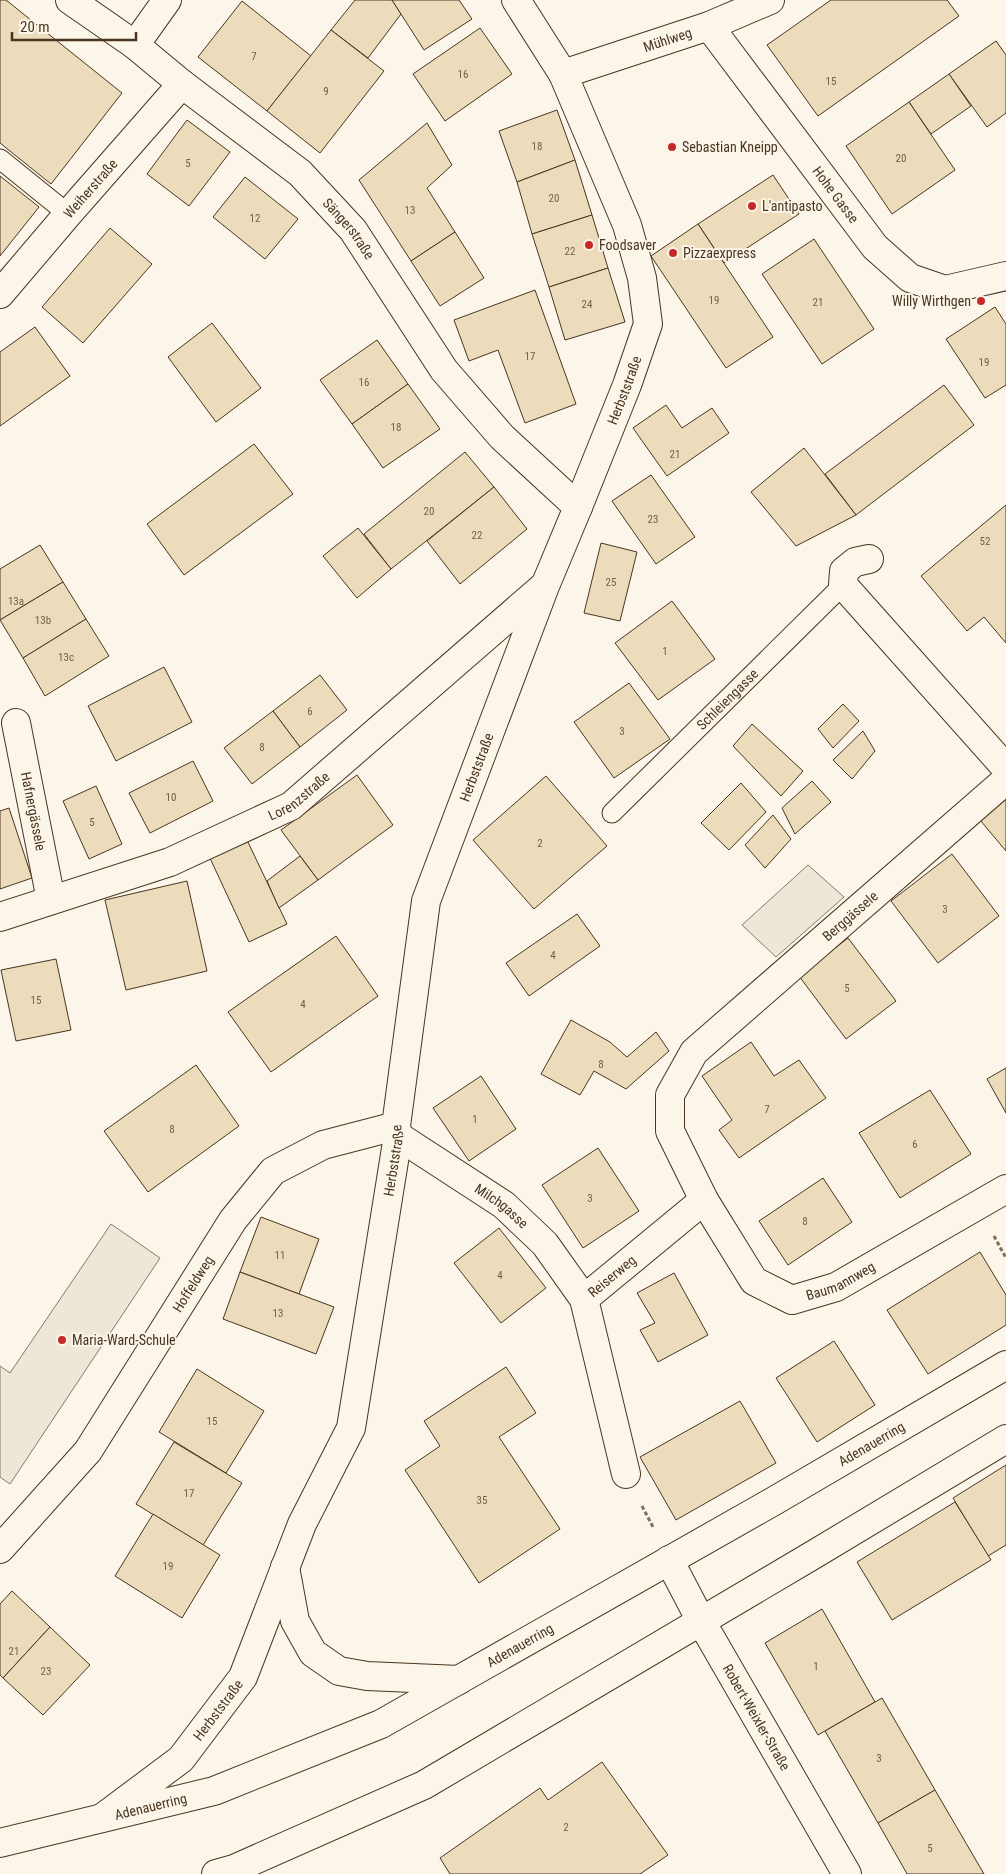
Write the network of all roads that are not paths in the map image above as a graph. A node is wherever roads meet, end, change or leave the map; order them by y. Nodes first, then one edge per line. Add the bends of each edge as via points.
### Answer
1 (70, 0) edge
2 (167, 0) edge
3 (516, 0) edge
4 (770, 0) edge
5 (709, 26) junction
6 (134, 46) junction
7 (563, 74) junction
8 (182, 84) junction
9 (0, 159) edge
10 (68, 214) junction
11 (1006, 276) edge
12 (0, 294) edge
13 (578, 507) junction
14 (869, 559) dead end
15 (842, 585) junction
16 (545, 586) junction
17 (16, 723) dead end
18 (1006, 768) edge
19 (1006, 780) edge
20 (612, 813) dead end
21 (52, 900) junction
22 (0, 917) edge
23 (397, 1131) junction
24 (1006, 1188) edge
25 (704, 1200) junction
26 (584, 1299) junction
27 (1006, 1366) edge
28 (1006, 1439) edge
29 (626, 1474) road end
30 (0, 1549) edge
31 (669, 1560) junction
32 (285, 1567) junction
33 (701, 1621) junction
34 (459, 1680) junction
35 (102, 1818) junction
36 (0, 1843) edge
37 (216, 1874) edge
38 (847, 1874) edge

1 - 6 street, Sängerstraße
2 - 6 street
3 - 7 street, Herbststraße
4 - 5 street, Mühlweg
5 - 7 street, Mühlweg
5 - 11 street, Hohe Gasse via 875,247 910,278 945,290
6 - 8 street, Sängerstraße
7 - 13 street, Herbststraße via 627,225 642,278 648,324
8 - 10 street, Weiherstraße
8 - 13 street, Sängerstraße via 300,174 353,230 444,370 502,437
9 - 10 lane
10 - 12 street, Weiherstraße
13 - 16 street, Herbststraße
14 - 15 street, Schleiengasse via 855,562 844,571
15 - 18 street
15 - 20 lane, Schleiengasse
16 - 21 street, Lorenzstraße via 291,806 170,862
16 - 23 street, Herbststraße via 426,901
17 - 21 street, Hafnergässele
19 - 25 street, Berggässele via 694,1052 670,1095 670,1131
21 - 22 street, Lorenzstraße
23 - 26 street, Milchgasse via 504,1205 545,1244
23 - 30 street, Hoffeldweg via 323,1145 273,1171 233,1220 88,1451
23 - 32 street, Herbststraße via 351,1428 302,1524
24 - 25 street, Baumannweg via 836,1287 792,1300 754,1281
25 - 26 street, Reiserweg
26 - 29 street, Reiserweg
27 - 31 street, Adenauerring
28 - 33 street
31 - 33 street, Robert-Weixler-Straße
31 - 34 street, Adenauerring
32 - 34 street via 295,1621 314,1653 339,1671 367,1676
32 - 35 street, Herbststraße via 243,1677 181,1759
33 - 37 street via 424,1785
33 - 38 street, Robert-Weixler-Straße
34 - 35 street, Adenauerring via 381,1724 214,1791
35 - 36 street, Adenauerring

